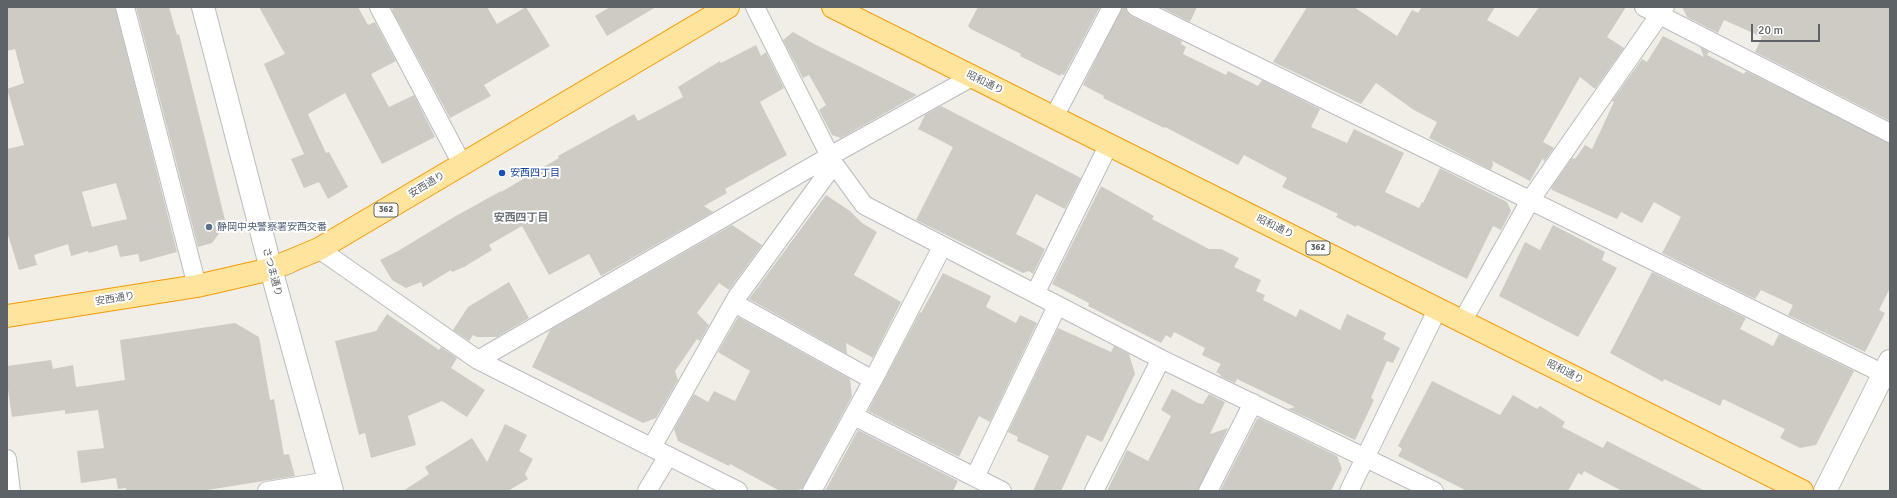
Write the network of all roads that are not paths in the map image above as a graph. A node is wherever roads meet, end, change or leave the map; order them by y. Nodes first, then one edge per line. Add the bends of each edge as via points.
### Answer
1 (125, 7) edge
2 (203, 7) edge
3 (379, 7) edge
4 (728, 7) edge
5 (755, 7) edge
6 (833, 7) edge
7 (1112, 7) edge
8 (1136, 7) edge
9 (1656, 10) edge
10 (972, 77) junction
11 (1054, 117) junction
12 (1890, 133) edge
13 (1109, 144) junction
14 (832, 160) junction
15 (462, 164) junction
16 (1531, 199) junction
17 (942, 247) junction
18 (319, 249) junction
19 (271, 269) junction
20 (197, 286) junction
21 (1035, 294) junction
22 (734, 302) junction
23 (1057, 306) junction
24 (1438, 308) junction
25 (7, 316) edge
26 (1463, 320) junction
27 (1161, 359) junction
28 (478, 360) junction
29 (1888, 370) edge
30 (873, 380) junction
31 (1253, 403) junction
32 (854, 416) junction
33 (652, 448) junction
34 (668, 456) junction
35 (1366, 457) junction
36 (7, 460) edge
37 (975, 477) junction
38 (331, 486) edge
39 (11, 491) edge
40 (267, 491) edge
41 (647, 491) edge
42 (738, 491) edge
43 (812, 491) edge
44 (1002, 491) edge
45 (1094, 491) edge
46 (1208, 491) edge
47 (1349, 491) edge
48 (1434, 491) edge
49 (1802, 491) edge
50 (1825, 491) edge

1 - 20 street
2 - 19 main road, さつま通り
3 - 15 street
4 - 15 main road
5 - 14 street
6 - 10 highway, 昭和通り / 362
7 - 11 street
8 - 16 street
9 - 12 street
9 - 16 street
10 - 11 highway, 昭和通り / 362
10 - 14 street
11 - 13 highway, 昭和通り / 362
13 - 21 street
13 - 24 highway, 昭和通り / 362
14 - 17 street via 864,205
14 - 22 street
14 - 28 street
15 - 18 main road
16 - 26 street
16 - 29 street
17 - 21 street
17 - 30 street
18 - 19 main road
18 - 28 street
19 - 20 highway, 安西通り
19 - 38 main road, さつま通り
20 - 25 highway, 安西通り
21 - 23 street
22 - 30 street
22 - 33 street
23 - 27 street
23 - 37 street
24 - 26 highway, 昭和通り / 362
24 - 35 street
26 - 49 highway, 昭和通り / 362
27 - 31 street
27 - 45 street
28 - 33 street
29 - 50 main road
30 - 32 street
31 - 35 street
31 - 46 street
32 - 37 street
32 - 43 street
33 - 34 street
34 - 41 street
34 - 42 street
35 - 47 street
35 - 48 street
36 - 39 street
37 - 44 street
38 - 40 street

